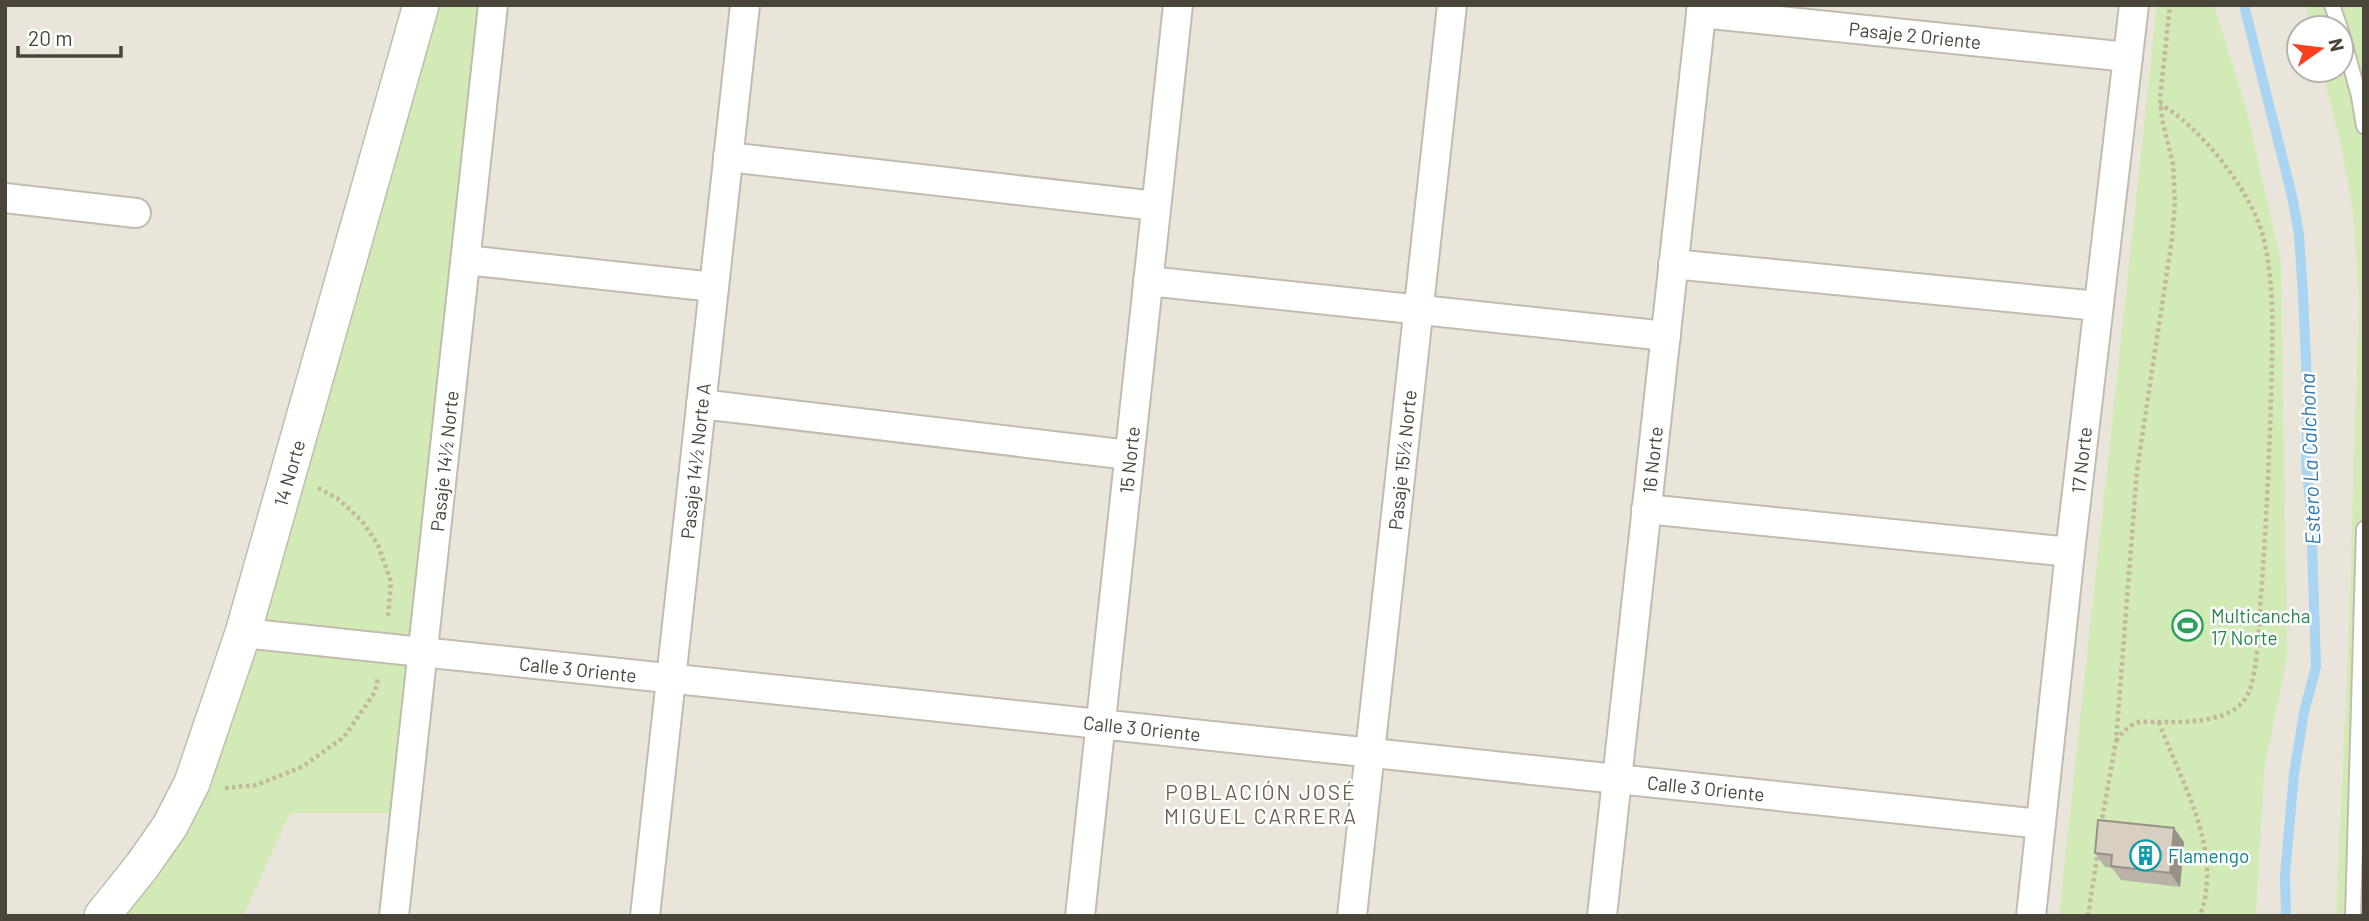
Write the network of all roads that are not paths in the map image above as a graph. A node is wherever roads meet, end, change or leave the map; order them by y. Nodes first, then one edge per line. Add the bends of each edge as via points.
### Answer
1 (421, 5) edge
2 (493, 5) edge
3 (745, 5) edge
4 (1178, 5) edge
5 (1452, 5) edge
6 (2134, 5) edge
7 (1702, 9) edge
8 (2128, 57) junction
9 (2355, 81) edge
10 (2364, 127) edge
11 (728, 157) junction
12 (5, 198) edge
13 (1156, 206) junction
14 (136, 213) dead end
15 (466, 260) junction
16 (1674, 264) junction
17 (1148, 281) junction
18 (714, 287) junction
19 (2098, 306) junction
20 (1419, 310) junction
21 (1665, 336) junction
22 (701, 404) junction
23 (1129, 455) junction
24 (1646, 509) junction
25 (2364, 529) edge
26 (2070, 552) junction
27 (243, 633) junction
28 (423, 652) junction
29 (671, 679) junction
30 (1100, 724) junction
31 (1370, 752) junction
32 (1616, 779) junction
33 (2041, 824) junction
34 (102, 916) edge
35 (394, 916) edge
36 (645, 916) edge
37 (1080, 916) edge
38 (1352, 916) edge
39 (1602, 916) edge
40 (2031, 916) edge
41 (2353, 916) edge

1 - 27 street, 14 Norte
2 - 15 street, Pasaje 14½ Norte
3 - 11 street, Pasaje 14½ Norte A
4 - 13 street, 15 Norte
5 - 20 street, Pasaje 15½ Norte
6 - 8 street, 17 Norte
7 - 8 street, Pasaje 2 Oriente
7 - 16 street, 16 Norte
8 - 19 street, 17 Norte
9 - 10 lane
11 - 13 street
11 - 18 street, Pasaje 14½ Norte A
12 - 14 street
13 - 17 street, 15 Norte
15 - 18 street
15 - 28 street, Pasaje 14½ Norte
16 - 19 street
16 - 21 street, 16 Norte
17 - 20 street
17 - 23 street, 15 Norte
18 - 22 street, Pasaje 14½ Norte A
19 - 26 street, 17 Norte
20 - 21 street
20 - 31 street, Pasaje 15½ Norte
21 - 24 street, 16 Norte
22 - 23 street
22 - 29 street, Pasaje 14½ Norte A
23 - 30 street, 15 Norte
24 - 26 street
24 - 32 street, 16 Norte
25 - 41 lane
26 - 33 street, 17 Norte
27 - 28 street, Calle 3 Oriente
27 - 34 street, 14 Norte via 192,783 163,836
28 - 29 street, Calle 3 Oriente
28 - 35 street, Pasaje 14½ Norte
29 - 30 street, Calle 3 Oriente
29 - 36 street, Pasaje 14½ Norte A
30 - 31 street, Calle 3 Oriente
30 - 37 street, 15 Norte
31 - 32 street, Calle 3 Oriente
31 - 38 street, Pasaje 15½ Norte
32 - 33 street, Calle 3 Oriente
32 - 39 street, 16 Norte
33 - 40 street, 17 Norte

